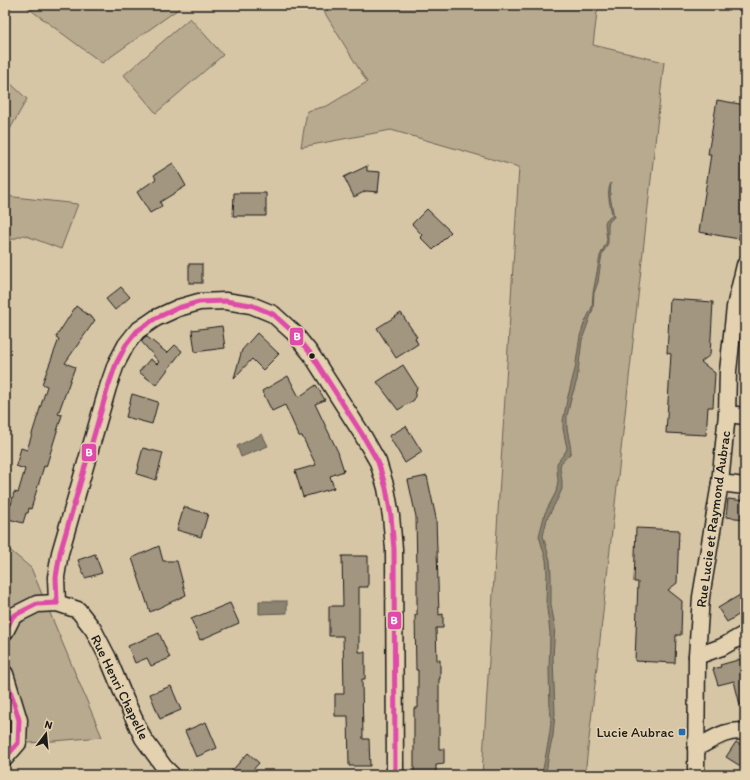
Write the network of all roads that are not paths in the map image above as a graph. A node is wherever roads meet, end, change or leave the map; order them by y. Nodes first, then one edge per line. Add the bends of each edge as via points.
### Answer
1 (745, 265) edge
2 (727, 414) junction
3 (745, 416) edge
4 (720, 482) junction
5 (745, 486) edge
6 (57, 603) junction
7 (5, 632) edge
8 (745, 634) edge
9 (697, 656) junction
10 (5, 674) edge
11 (745, 732) edge
12 (696, 748) junction
13 (5, 758) edge
14 (172, 775) edge
15 (395, 775) edge
16 (696, 775) edge

1 - 2 street, Rue Lucie et Raymond Aubrac via 735,307 728,371
2 - 3 street
2 - 4 street, Rue Lucie et Raymond Aubrac
4 - 5 street
4 - 9 street, Rue Lucie et Raymond Aubrac via 701,597
6 - 7 street, Rue Henri Chapelle via 36,604 13,616
6 - 14 street, Rue Henri Chapelle via 78,610 93,629 143,738
6 - 15 street via 56,577 60,553 108,387 126,345 137,331 156,318 200,302 225,300 250,305 273,314 312,354 378,462 386,488 394,549
8 - 9 street via 722,647
9 - 12 street, Rue Lucie et Raymond Aubrac
10 - 13 street via 19,720 18,743
11 - 12 street via 737,730 723,733
12 - 16 street, Rue Lucie et Raymond Aubrac

